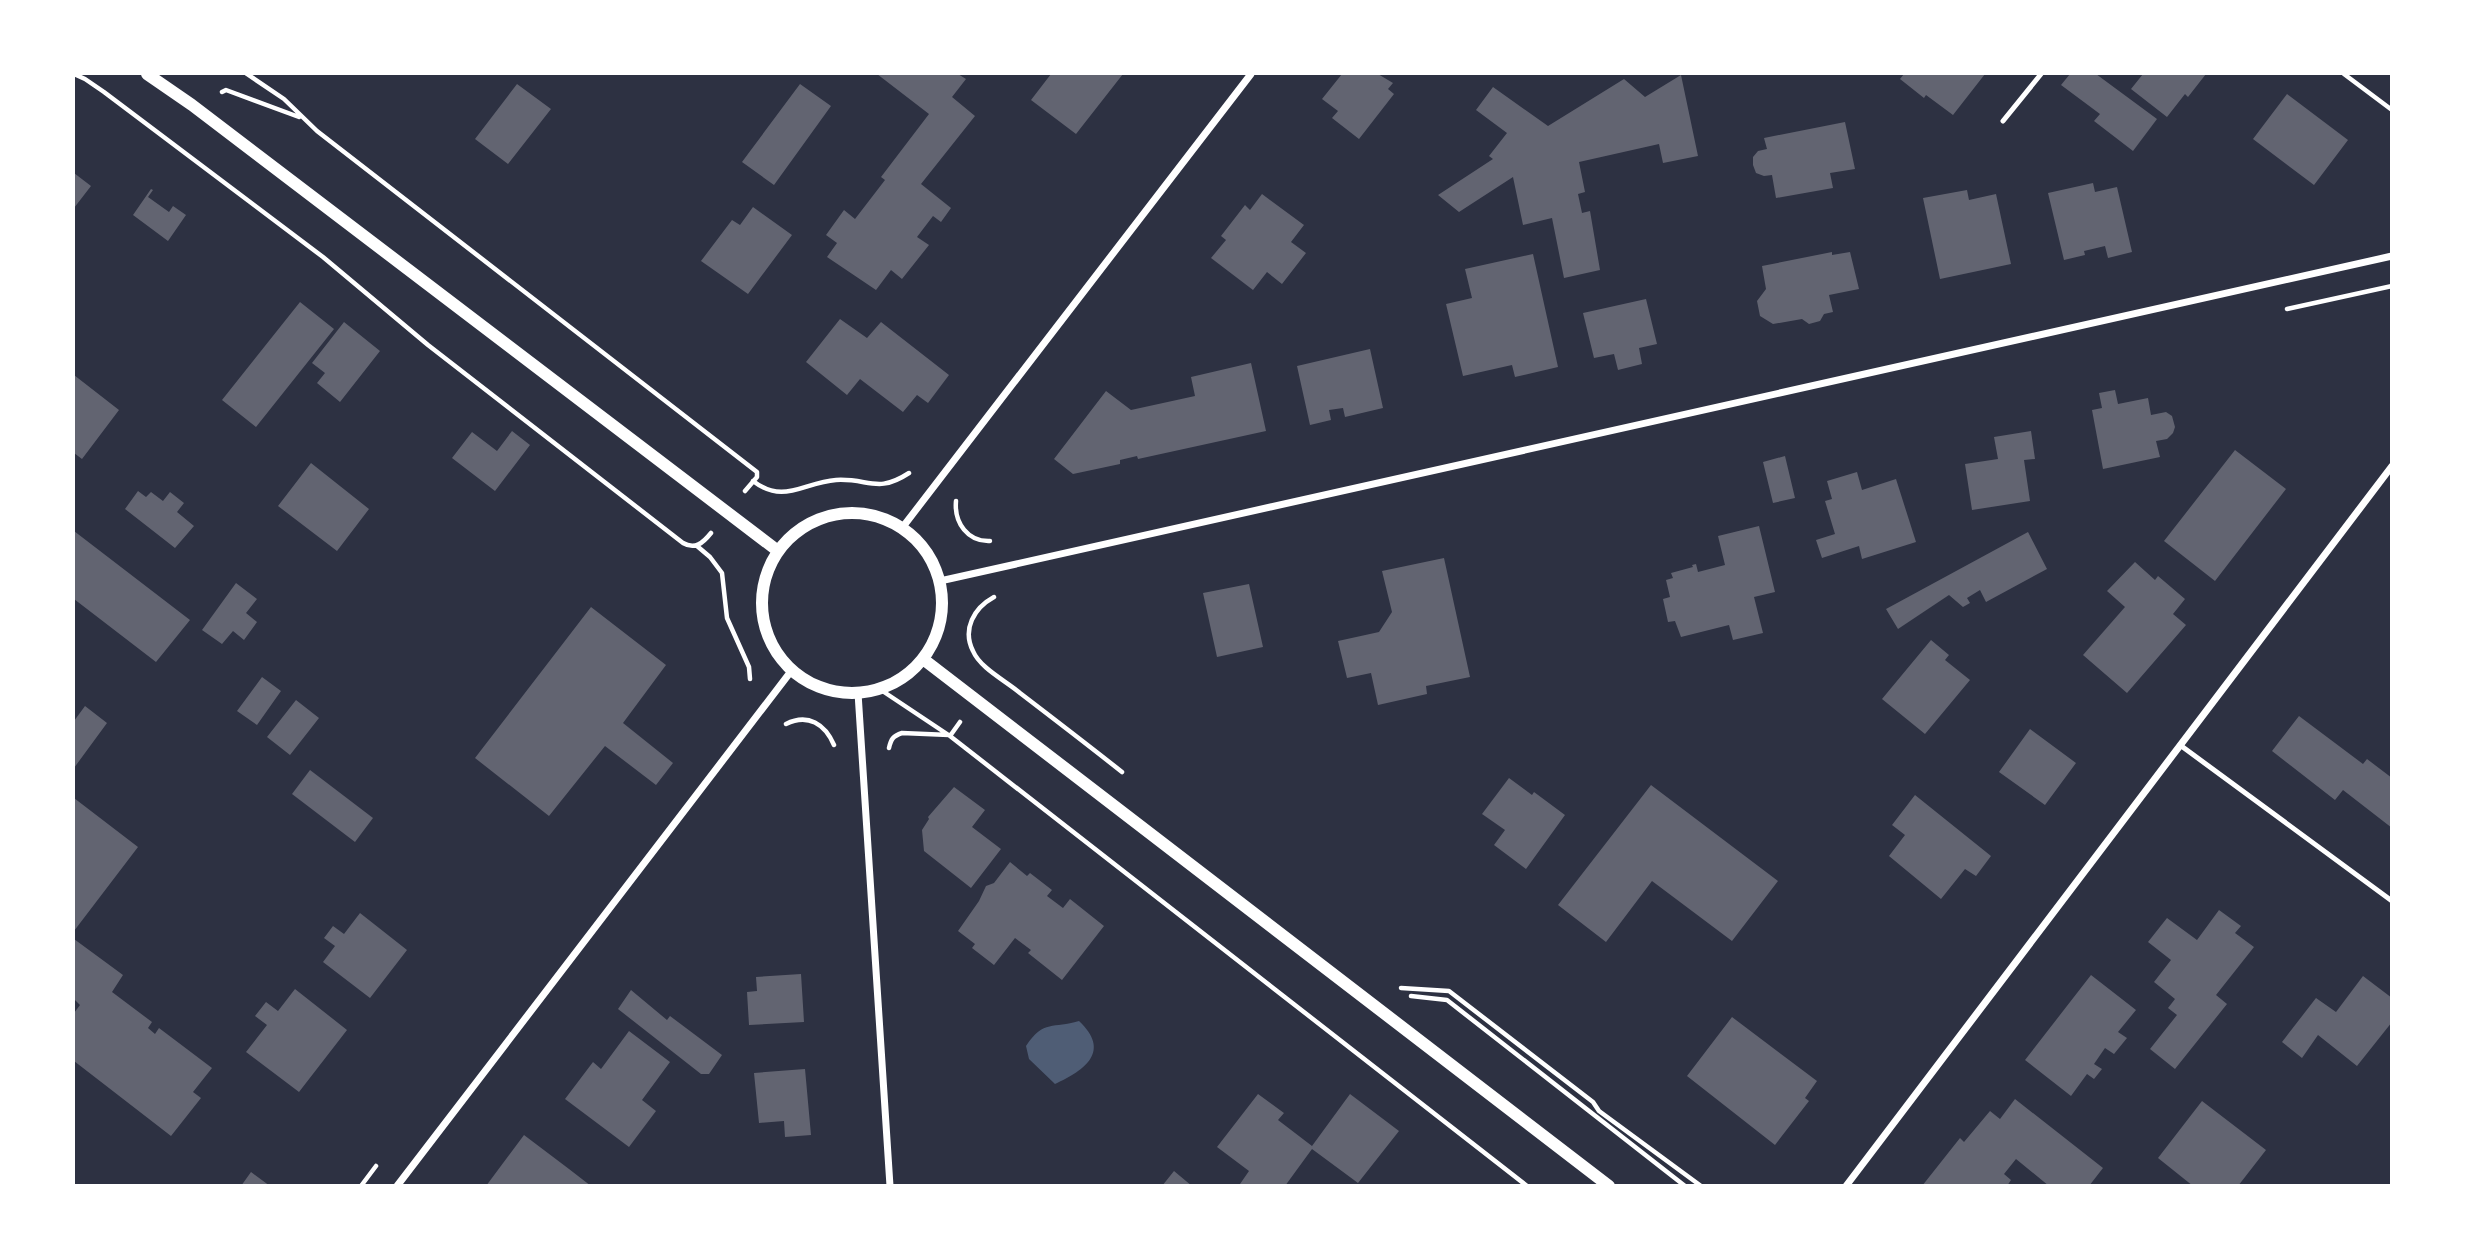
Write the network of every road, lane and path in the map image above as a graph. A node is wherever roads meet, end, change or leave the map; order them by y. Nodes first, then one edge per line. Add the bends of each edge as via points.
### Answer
1 (74, 74) edge
2 (147, 74) edge
3 (247, 74) edge
4 (1251, 74) edge
5 (2040, 74) edge
6 (2344, 74) edge
7 (83, 76) edge
8 (192, 105) junction
9 (2392, 110) edge
10 (300, 117) junction
11 (2003, 121) dead end
12 (2392, 256) edge
13 (2392, 286) edge
14 (2283, 310) dead end
15 (2392, 466) edge
16 (943, 475) junction
17 (754, 481) junction
18 (746, 489) dead end
19 (902, 528) junction
20 (713, 531) dead end
21 (696, 546) junction
22 (778, 551) junction
23 (1009, 565) junction
24 (940, 581) junction
25 (923, 659) junction
26 (792, 670) junction
27 (747, 685) dead end
28 (879, 689) junction
29 (858, 693) junction
30 (781, 727) dead end
31 (950, 736) junction
32 (2180, 745) junction
33 (888, 753) dead end
34 (836, 755) dead end
35 (1128, 777) dead end
36 (2392, 901) edge
37 (378, 1163) dead end
38 (361, 1185) edge
39 (397, 1185) edge
40 (890, 1185) edge
41 (1527, 1185) edge
42 (1609, 1185) edge
43 (1685, 1185) edge
44 (1701, 1185) edge
45 (1846, 1185) edge

1 - 7 path
2 - 8 street
3 - 10 path via 284,99
4 - 16 street
5 - 11 lane
6 - 9 path
7 - 21 path via 323,257 428,345 683,543
8 - 10 path via 226,90
8 - 22 street
10 - 17 path via 757,472
12 - 23 street
13 - 14 path
15 - 32 street
16 - 17 path via 920,459 894,483 876,486 836,480 780,492
16 - 19 street
16 - 23 path via 964,489 955,512 963,528 979,541 1002,540
17 - 18 path
19 - 22 street via 880,517 834,515 797,531
19 - 24 street via 931,558
20 - 21 path
21 - 27 path via 722,573 727,618 751,677
22 - 26 street via 766,574 763,612 766,632
23 - 24 street
23 - 35 path via 1016,590 1000,594 977,610 969,622 968,639 974,654
24 - 25 street via 940,623
25 - 28 street via 893,684
25 - 42 street
26 - 29 street via 804,681
26 - 39 street
28 - 29 street
28 - 31 path
29 - 40 street
30 - 34 path via 800,719 816,722 830,736
31 - 33 path via 902,733 891,740
31 - 41 path
32 - 36 lane
32 - 45 street
37 - 38 path
43 - 44 path via 1447,1000 1409,996 1399,988 1449,991 1599,1111

